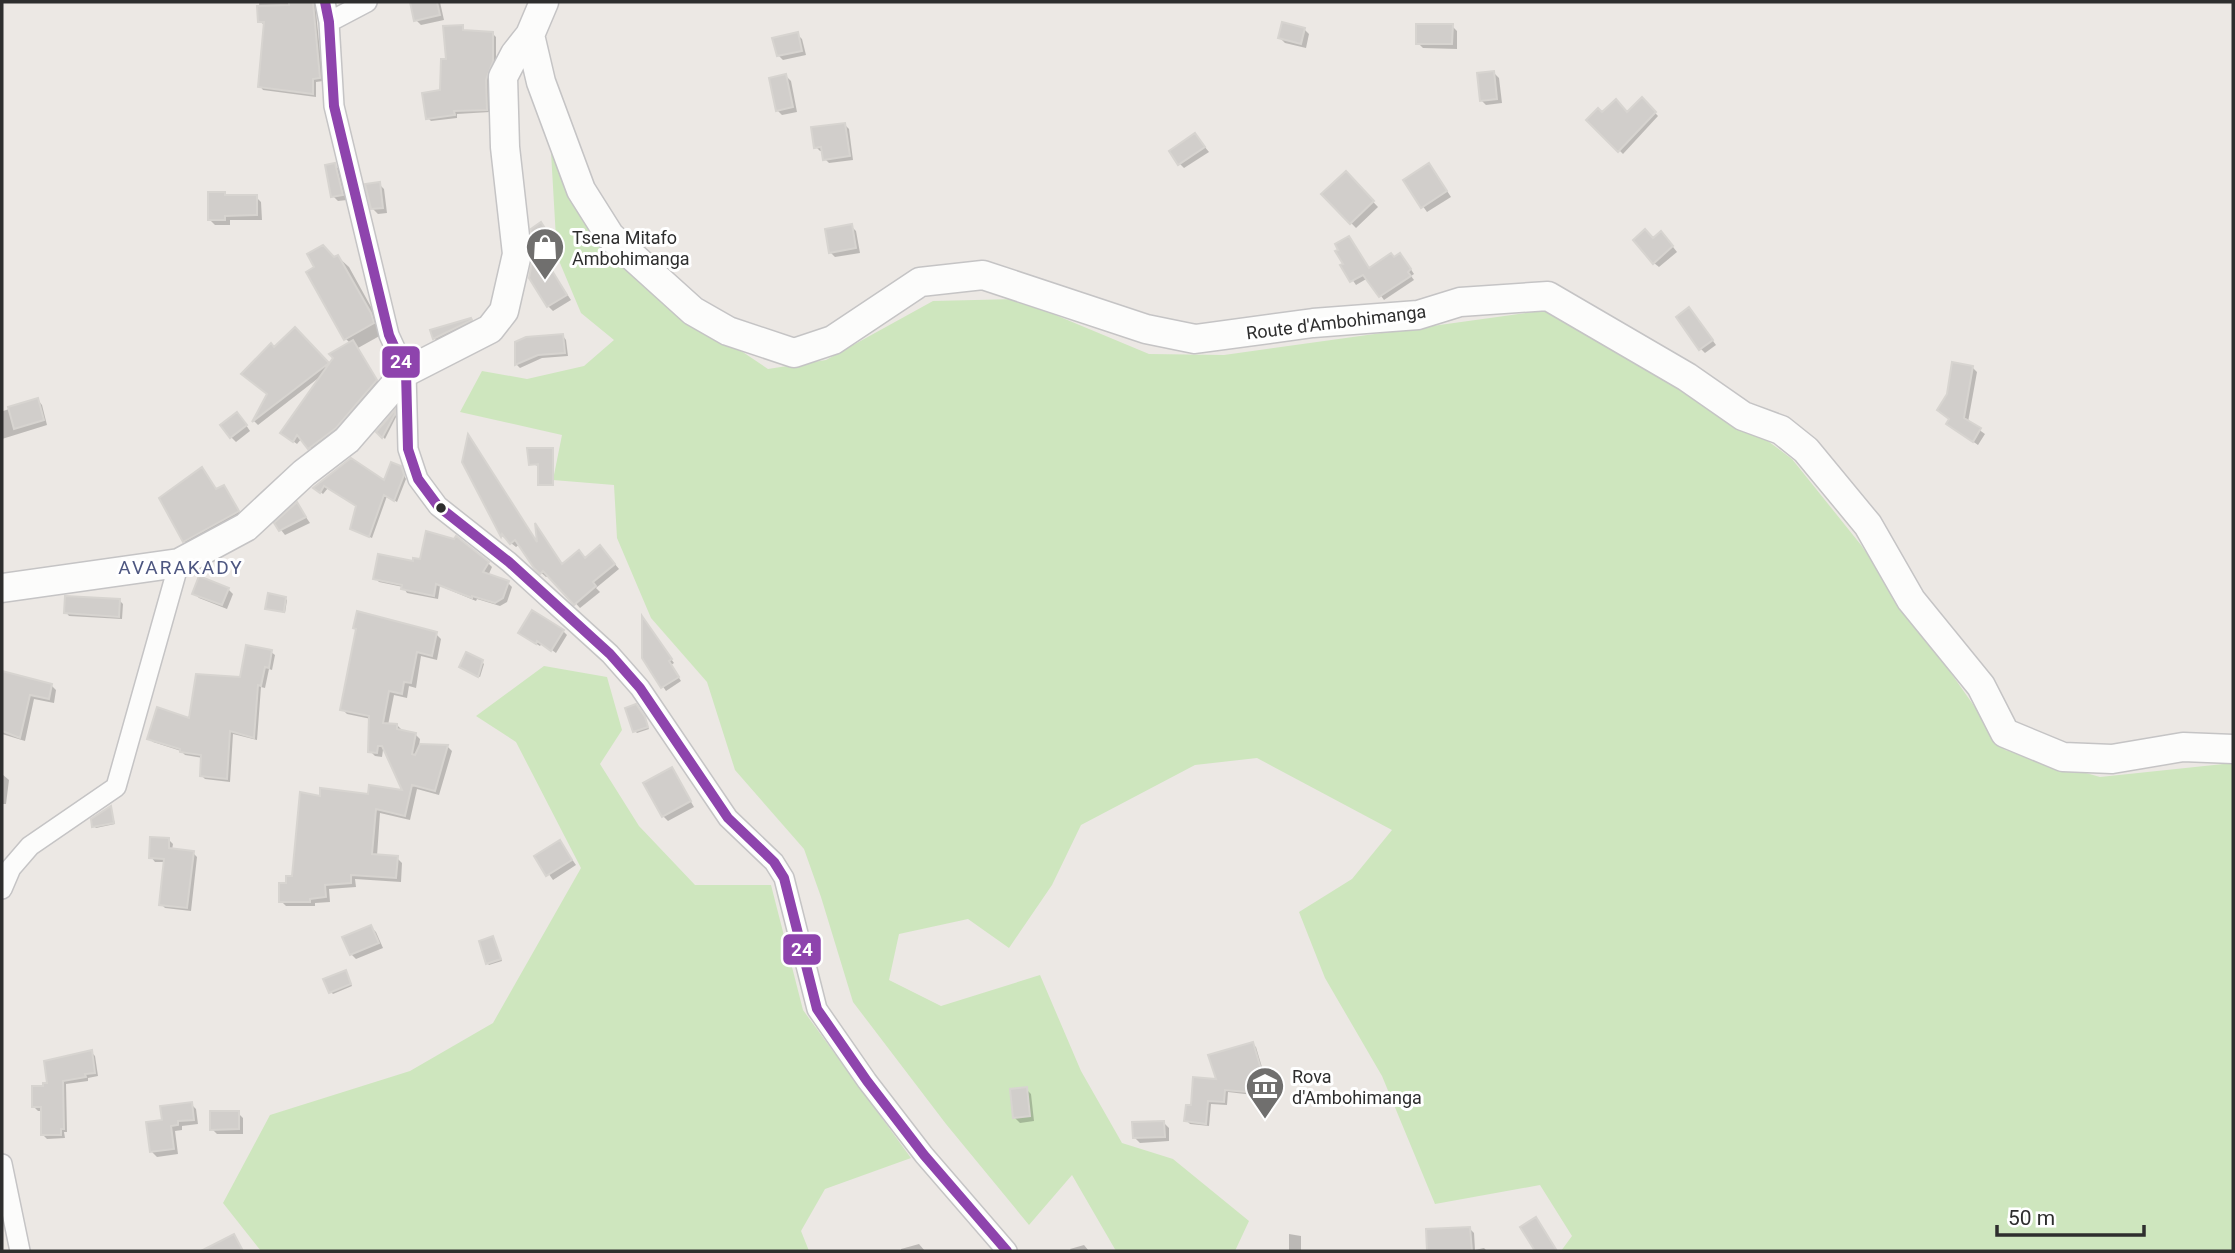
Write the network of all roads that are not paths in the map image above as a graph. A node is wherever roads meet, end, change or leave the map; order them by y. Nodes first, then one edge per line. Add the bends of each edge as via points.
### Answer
1 (325, 2) edge
2 (367, 2) edge
3 (544, 2) edge
4 (329, 22) junction
5 (530, 35) junction
6 (406, 372) junction
7 (179, 563) junction
8 (2, 588) edge
9 (2233, 749) edge
10 (2, 889) edge
11 (2, 1164) edge
12 (20, 1251) edge
13 (1007, 1251) edge

1 - 4 street
2 - 4 street
3 - 5 street
4 - 6 street via 334,106 389,335
5 - 6 street via 503,77 505,147 517,254 505,311 490,329
5 - 9 street, Route d'Ambohimanga via 541,82 581,190 610,236 693,311 728,331 794,353 833,340 920,282 983,275 1146,329 1195,339 1418,315 1460,302 1548,296 1743,415 1781,430 1806,450 1868,525 1911,600 1981,686 2005,733 2063,757 2112,758 2183,747
6 - 7 street via 347,440 246,527
6 - 13 street via 408,449 418,479 438,506 509,562 610,654 640,688 728,818 774,862 784,878 817,1009 924,1155
7 - 8 street
7 - 10 street via 116,787 30,846 11,867
11 - 12 street

